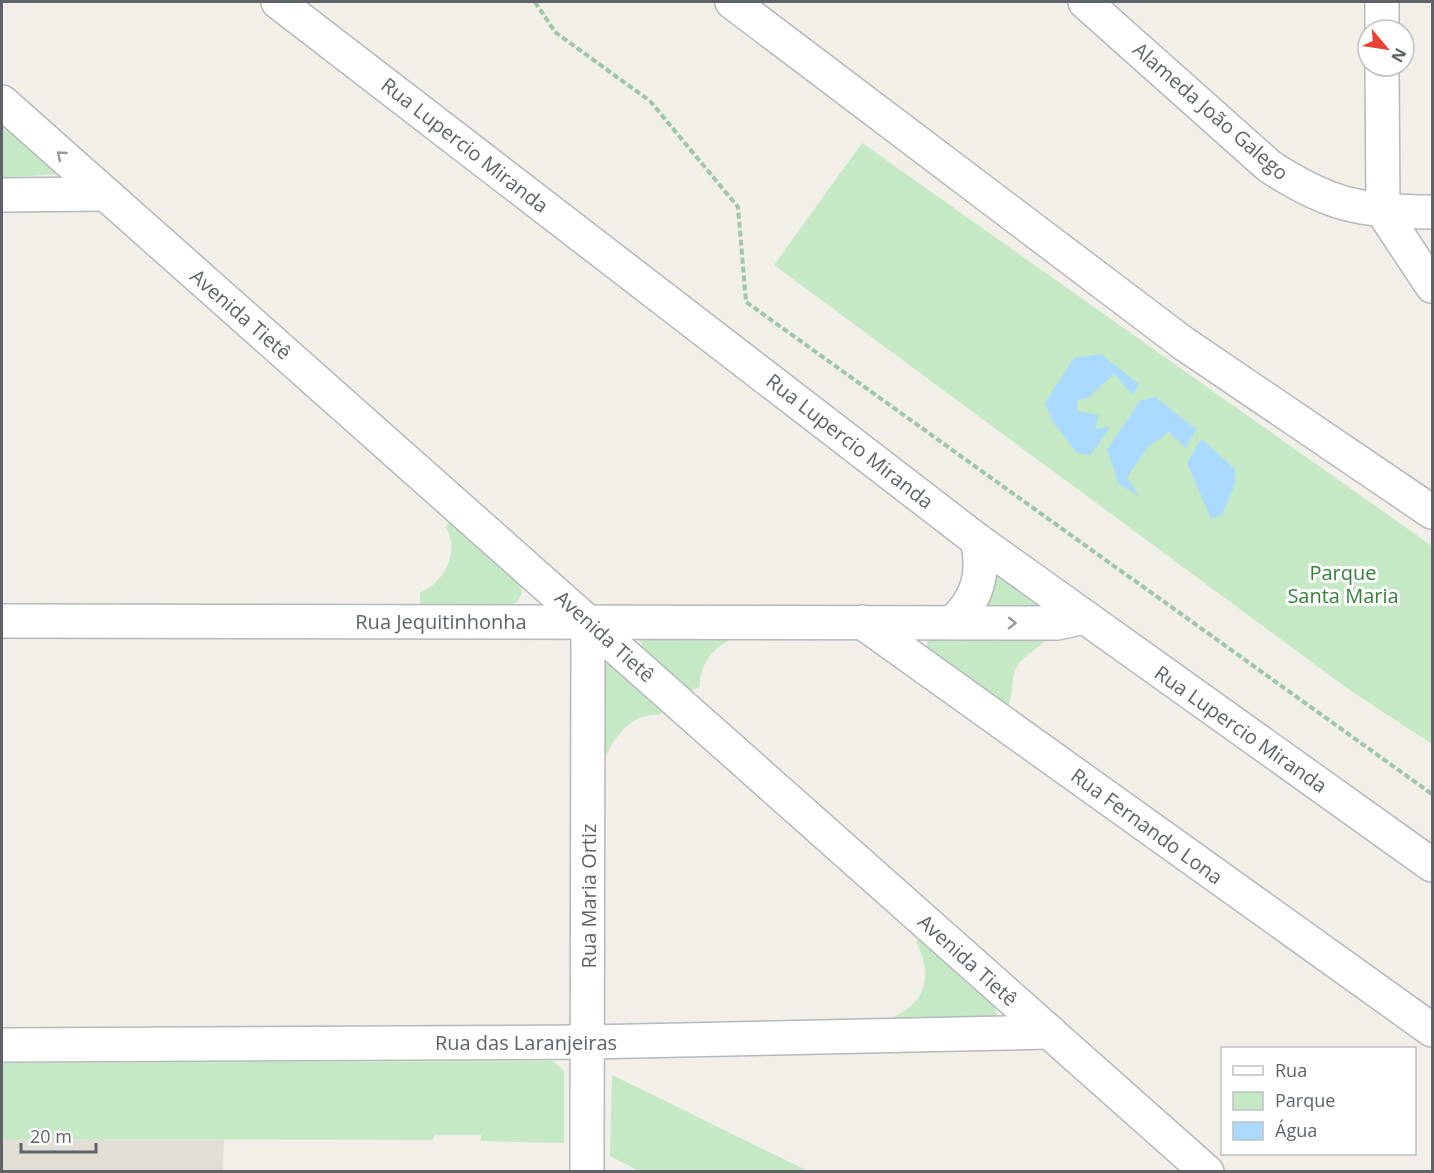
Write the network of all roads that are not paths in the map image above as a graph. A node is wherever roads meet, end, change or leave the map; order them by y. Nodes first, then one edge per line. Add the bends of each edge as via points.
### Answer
1 (279, 2) edge
2 (732, 2) edge
3 (1085, 2) edge
4 (1382, 2) edge
5 (1382, 18) edge
6 (1382, 78) edge
7 (2, 102) edge
8 (105, 194) junction
9 (2, 195) edge
10 (1383, 212) junction
11 (1432, 212) edge
12 (1432, 286) edge
13 (1432, 512) edge
14 (977, 540) junction
15 (1085, 617) junction
16 (2, 621) edge
17 (588, 621) junction
18 (862, 622) junction
19 (953, 622) junction
20 (1432, 865) edge
21 (1432, 1030) edge
22 (1050, 1032) junction
23 (588, 1042) junction
24 (2, 1045) edge
25 (587, 1172) edge
26 (1207, 1172) edge

1 - 14 street, Rua Lupercio Miranda
2 - 13 street via 1183,343
3 - 10 street, Alameda João Galego via 1269,166 1327,198
4 - 5 street
6 - 10 street
8 -> 7 street, Avenida Tietê
8 - 9 street
8 - 17 street, Avenida Tietê
10 - 11 street, Alameda João Galego
10 - 12 street
14 - 15 street, Rua Lupercio Miranda
14 - 19 street via 979,585 964,612
19 -> 15 street, Rua Jequitinhonha via 1057,623
15 - 20 street, Rua Lupercio Miranda
16 - 17 street, Rua Jequitinhonha
17 - 18 street, Rua Jequitinhonha
17 - 22 street, Avenida Tietê
17 - 23 street, Rua Maria Ortiz
18 - 19 street, Rua Jequitinhonha
18 - 21 street, Rua Fernando Lona
22 - 23 street, Rua das Laranjeiras
22 - 26 street, Avenida Tietê
23 - 24 street, Rua das Laranjeiras
23 - 25 street, Rua Maria Ortiz

